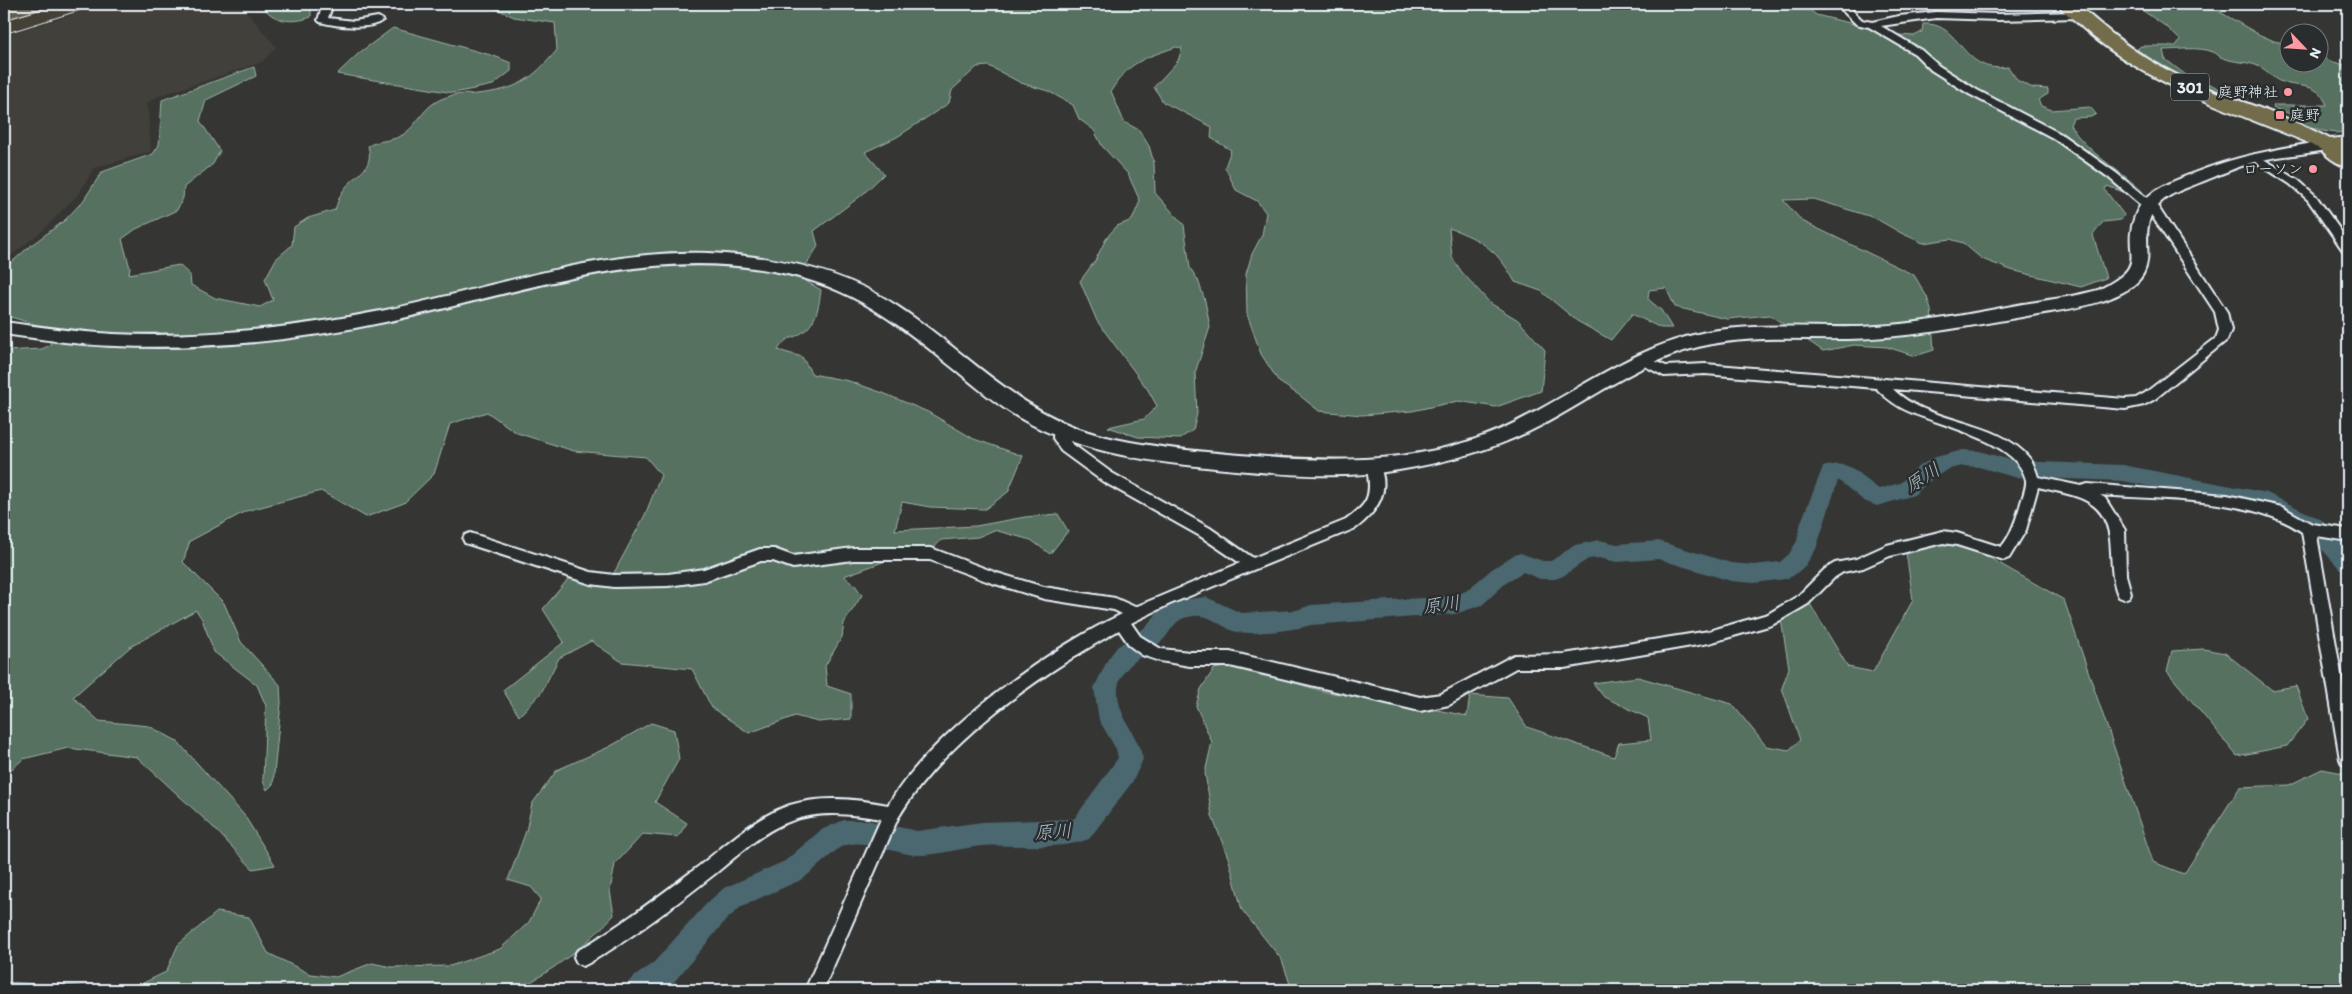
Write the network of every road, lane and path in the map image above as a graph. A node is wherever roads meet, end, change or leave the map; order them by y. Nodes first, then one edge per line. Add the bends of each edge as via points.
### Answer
1 (328, 4) edge
2 (1841, 4) edge
3 (2073, 9) edge
4 (378, 20) dead end
5 (1872, 25) junction
6 (2348, 143) edge
7 (2327, 146) junction
8 (2256, 157) junction
9 (2348, 162) edge
10 (2148, 206) junction
11 (2348, 249) edge
12 (4, 328) edge
13 (1643, 360) junction
14 (1880, 384) junction
15 (1059, 430) junction
16 (1373, 466) junction
17 (2031, 473) junction
18 (2083, 492) junction
19 (2316, 530) junction
20 (2348, 535) edge
21 (470, 539) dead end
22 (1252, 565) junction
23 (2124, 594) dead end
24 (1128, 618) junction
25 (2348, 758) edge
26 (889, 819) junction
27 (583, 957) dead end
28 (814, 990) edge

1 - 4 street via 323,20 354,24
2 - 5 street via 1859,22
3 - 5 street via 1999,17 1936,15
3 - 7 highway, 301 via 2104,37 2146,66
5 - 10 street via 1918,52 1935,68 1973,92 2057,136 2112,175
6 - 7 highway
7 - 8 street
7 - 9 main road
8 - 10 street via 2178,185 2160,194
8 - 11 street via 2312,198
10 - 13 street via 2142,214 2142,249 2135,275 2124,284 2091,298 1891,332 1721,335
10 - 14 street via 2160,216 2224,320 2221,340 2150,396 2125,404
12 - 15 street via 115,340 234,336 306,329 385,316 638,262 742,261 813,275 866,295 1015,405
13 - 14 street via 1664,371 1705,370
13 - 16 street via 1502,437 1423,458
14 - 17 street via 1894,399 2000,443 2015,452
15 - 16 street via 1134,450 1195,458 1298,467
15 - 22 street via 1066,447 1107,476 1205,532
16 - 22 street via 1376,500 1368,512 1351,524
17 - 18 street
17 - 24 street via 2016,534 2004,554 1943,537 1887,550 1858,564 1840,567 1803,600 1772,619 1709,637 1564,660 1514,662 1444,700 1420,704 1230,659 1160,655 1141,645
18 - 19 street via 2088,489 2227,500 2277,510
18 - 23 street via 2100,502 2118,530 2119,575
19 - 20 street
19 - 25 street
21 - 24 street via 591,578 614,581 668,580 704,575 760,555 774,554 793,562 853,554 931,554 1044,593 1115,604 1126,608
22 - 24 street
24 - 26 street via 1029,678 975,721 931,760 907,788
26 - 27 street via 861,807 817,807 789,814 766,826 660,906
26 - 28 street

